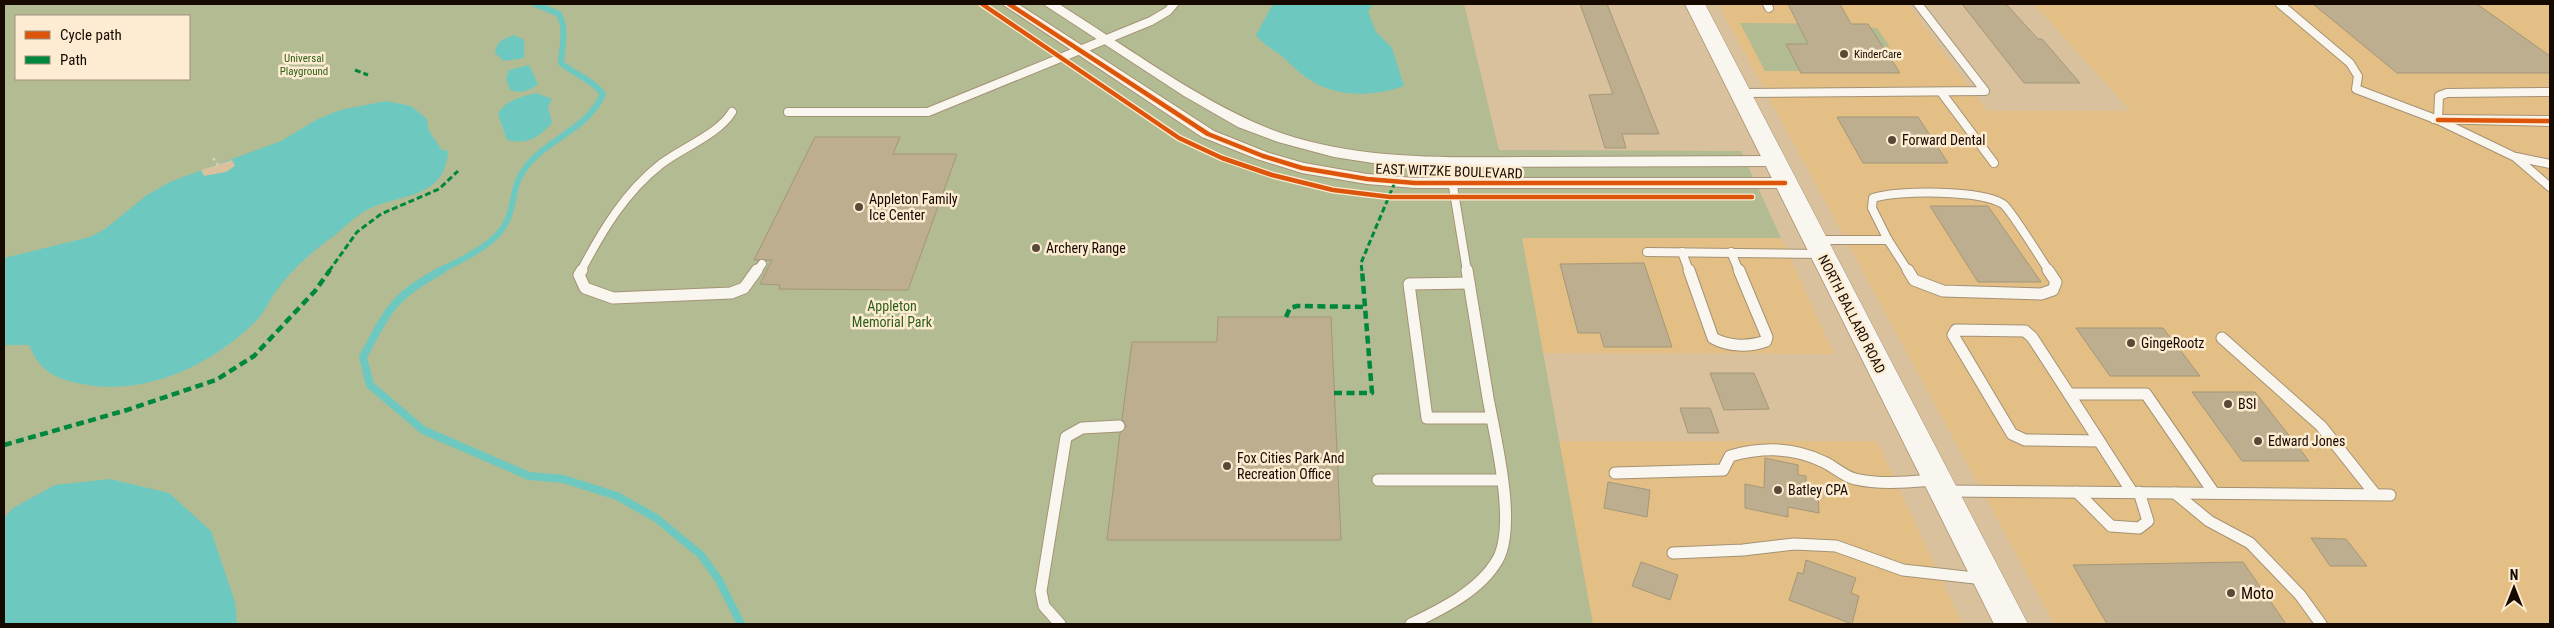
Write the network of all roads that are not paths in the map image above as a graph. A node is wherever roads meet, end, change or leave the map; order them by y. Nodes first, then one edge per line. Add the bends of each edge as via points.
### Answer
1 (1009, 4) edge
2 (1050, 4) edge
3 (1174, 4) edge
4 (1695, 4) edge
5 (1918, 4) edge
6 (2280, 4) edge
7 (1106, 40) junction
8 (1079, 50) junction
9 (1941, 92) junction
10 (2550, 92) edge
11 (1740, 93) junction
12 (732, 112) dead end
13 (788, 112) dead end
14 (2438, 120) junction
15 (2550, 121) edge
16 (2515, 157) junction
17 (1449, 162) junction
18 (1994, 163) dead end
19 (2550, 164) edge
20 (1779, 172) junction
21 (1452, 184) junction
22 (2550, 187) edge
23 (1888, 240) junction
24 (1818, 247) junction
25 (1647, 252) dead end
26 (1682, 252) junction
27 (1731, 252) junction
28 (762, 264) dead end
29 (1469, 283) junction
30 (2222, 338) dead end
31 (2069, 394) junction
32 (1491, 418) junction
33 (1119, 426) dead end
34 (2099, 441) junction
35 (1615, 473) dead end
36 (1378, 480) dead end
37 (1502, 480) junction
38 (1940, 485) junction
39 (2078, 492) junction
40 (2135, 492) junction
41 (2175, 493) junction
42 (2214, 493) junction
43 (2375, 494) junction
44 (2390, 495) dead end
45 (1673, 553) dead end
46 (1988, 579) junction
47 (1060, 624) edge
48 (1411, 624) edge
49 (2011, 624) edge
50 (2321, 624) edge

1 - 8 street, EAST WITZKE BOULEVARD
2 - 7 street, EAST WITZKE BOULEVARD
3 - 7 lane via 1160,17
4 - 11 main road, NORTH BALLARD ROAD
5 - 9 lane via 1985,90
6 - 14 lane via 2350,63 2358,76 2356,89
7 - 8 lane
7 - 17 street, EAST WITZKE BOULEVARD via 1216,109 1262,132 1354,156
8 - 13 lane via 928,112
8 - 21 street, EAST WITZKE BOULEVARD via 1202,131 1263,156 1302,168 1367,179
9 - 11 lane
9 - 18 lane
10 - 14 lane via 2447,93 2439,96
11 - 20 main road, NORTH BALLARD ROAD
12 - 28 lane via 726,122 660,165 629,194 579,275 585,288 613,298 731,294 744,288
14 - 15 street
14 - 16 lane
16 - 19 lane
16 - 22 lane
17 - 20 street, EAST WITZKE BOULEVARD
17 - 21 lane
20 - 21 street, EAST WITZKE BOULEVARD
20 - 24 main road, NORTH BALLARD ROAD
21 - 29 lane
23 - 23 lane via 1872,208 1873,198 1883,195 1993,199 2004,205 2056,282 2053,290 2041,294 1943,292 1914,280
23 - 24 lane
24 - 27 lane
24 - 38 main road, NORTH BALLARD ROAD
25 - 26 lane
26 - 27 lane
26 - 27 lane via 1713,338 1726,344 1759,344 1766,341 1766,337
29 - 32 lane
29 - 32 lane via 1408,284 1427,418
30 - 43 lane via 2320,426
31 - 34 lane
31 - 34 lane via 2025,330 1956,330 1953,335 2012,434 2025,440
31 - 42 lane via 2146,394
32 - 37 lane
33 - 47 lane via 1082,428 1066,437 1041,591 1041,601 1048,614
34 - 40 lane
35 - 38 lane via 1723,470 1730,456 1754,448 1788,449 1805,453 1854,479
36 - 37 lane
37 - 48 lane via 1504,532 1498,558 1486,574 1466,591 1432,615
38 - 39 lane
38 - 46 main road, NORTH BALLARD ROAD
39 - 40 lane
39 - 40 lane via 2111,526 2139,528 2148,520
40 - 41 lane
41 - 42 lane
41 - 50 lane via 2209,520 2250,542 2300,595
42 - 43 lane
43 - 44 lane
45 - 46 lane via 1794,544 1836,546 1903,570
46 - 49 main road, NORTH BALLARD ROAD

